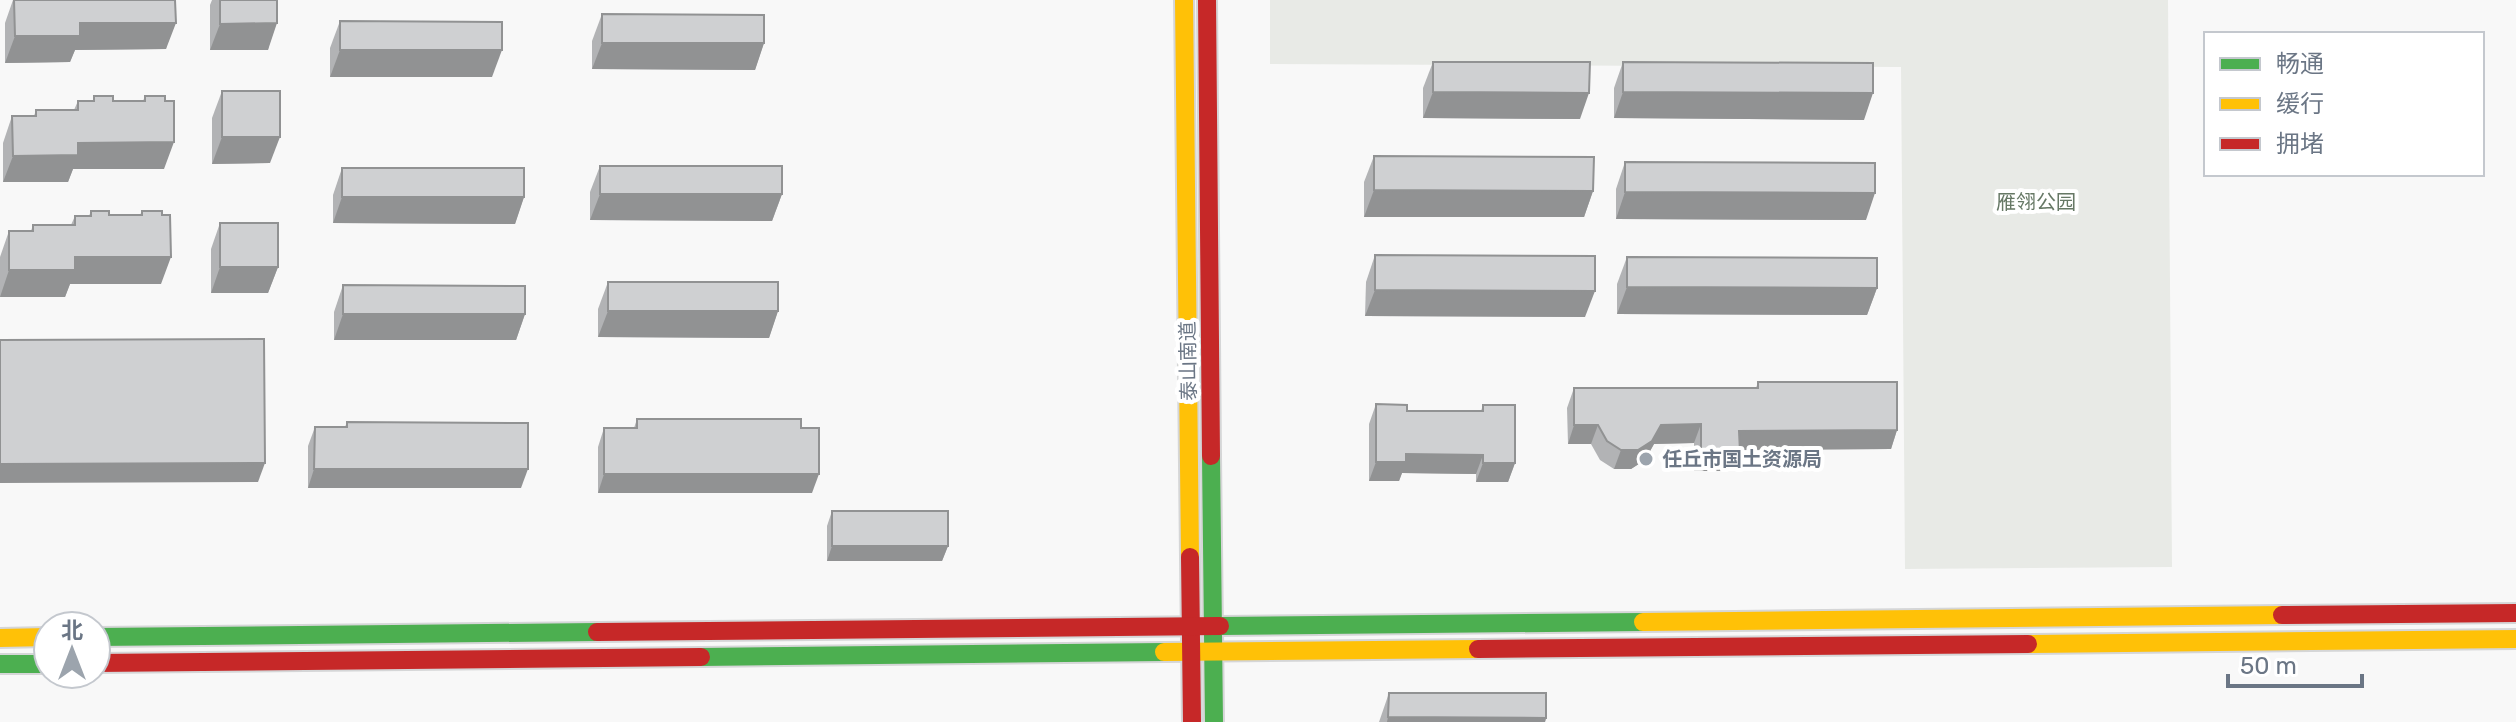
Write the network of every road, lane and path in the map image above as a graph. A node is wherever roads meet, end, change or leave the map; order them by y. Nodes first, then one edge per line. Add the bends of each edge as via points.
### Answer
1 (1184, 0) edge
2 (1207, 0) edge
3 (2516, 613) edge
4 (1191, 625) junction
5 (1213, 625) junction
6 (32, 637) edge
7 (112, 637) edge
8 (0, 638) edge
9 (2516, 639) edge
10 (1191, 652) junction
11 (1213, 652) junction
12 (112, 663) edge
13 (0, 664) edge
14 (32, 664) edge
15 (1192, 722) edge
16 (1214, 722) edge

1 - 4 main road, 泰山南道
2 - 5 main road, 泰山南道
3 - 5 main road
4 - 5 main road
4 - 7 main road
4 - 10 main road, 泰山南道
5 - 11 main road, 泰山南道
6 - 8 main road
9 - 11 main road
10 - 11 main road
10 - 12 main road
10 - 15 main road, 泰山南道
11 - 16 main road, 泰山南道
13 - 14 main road

